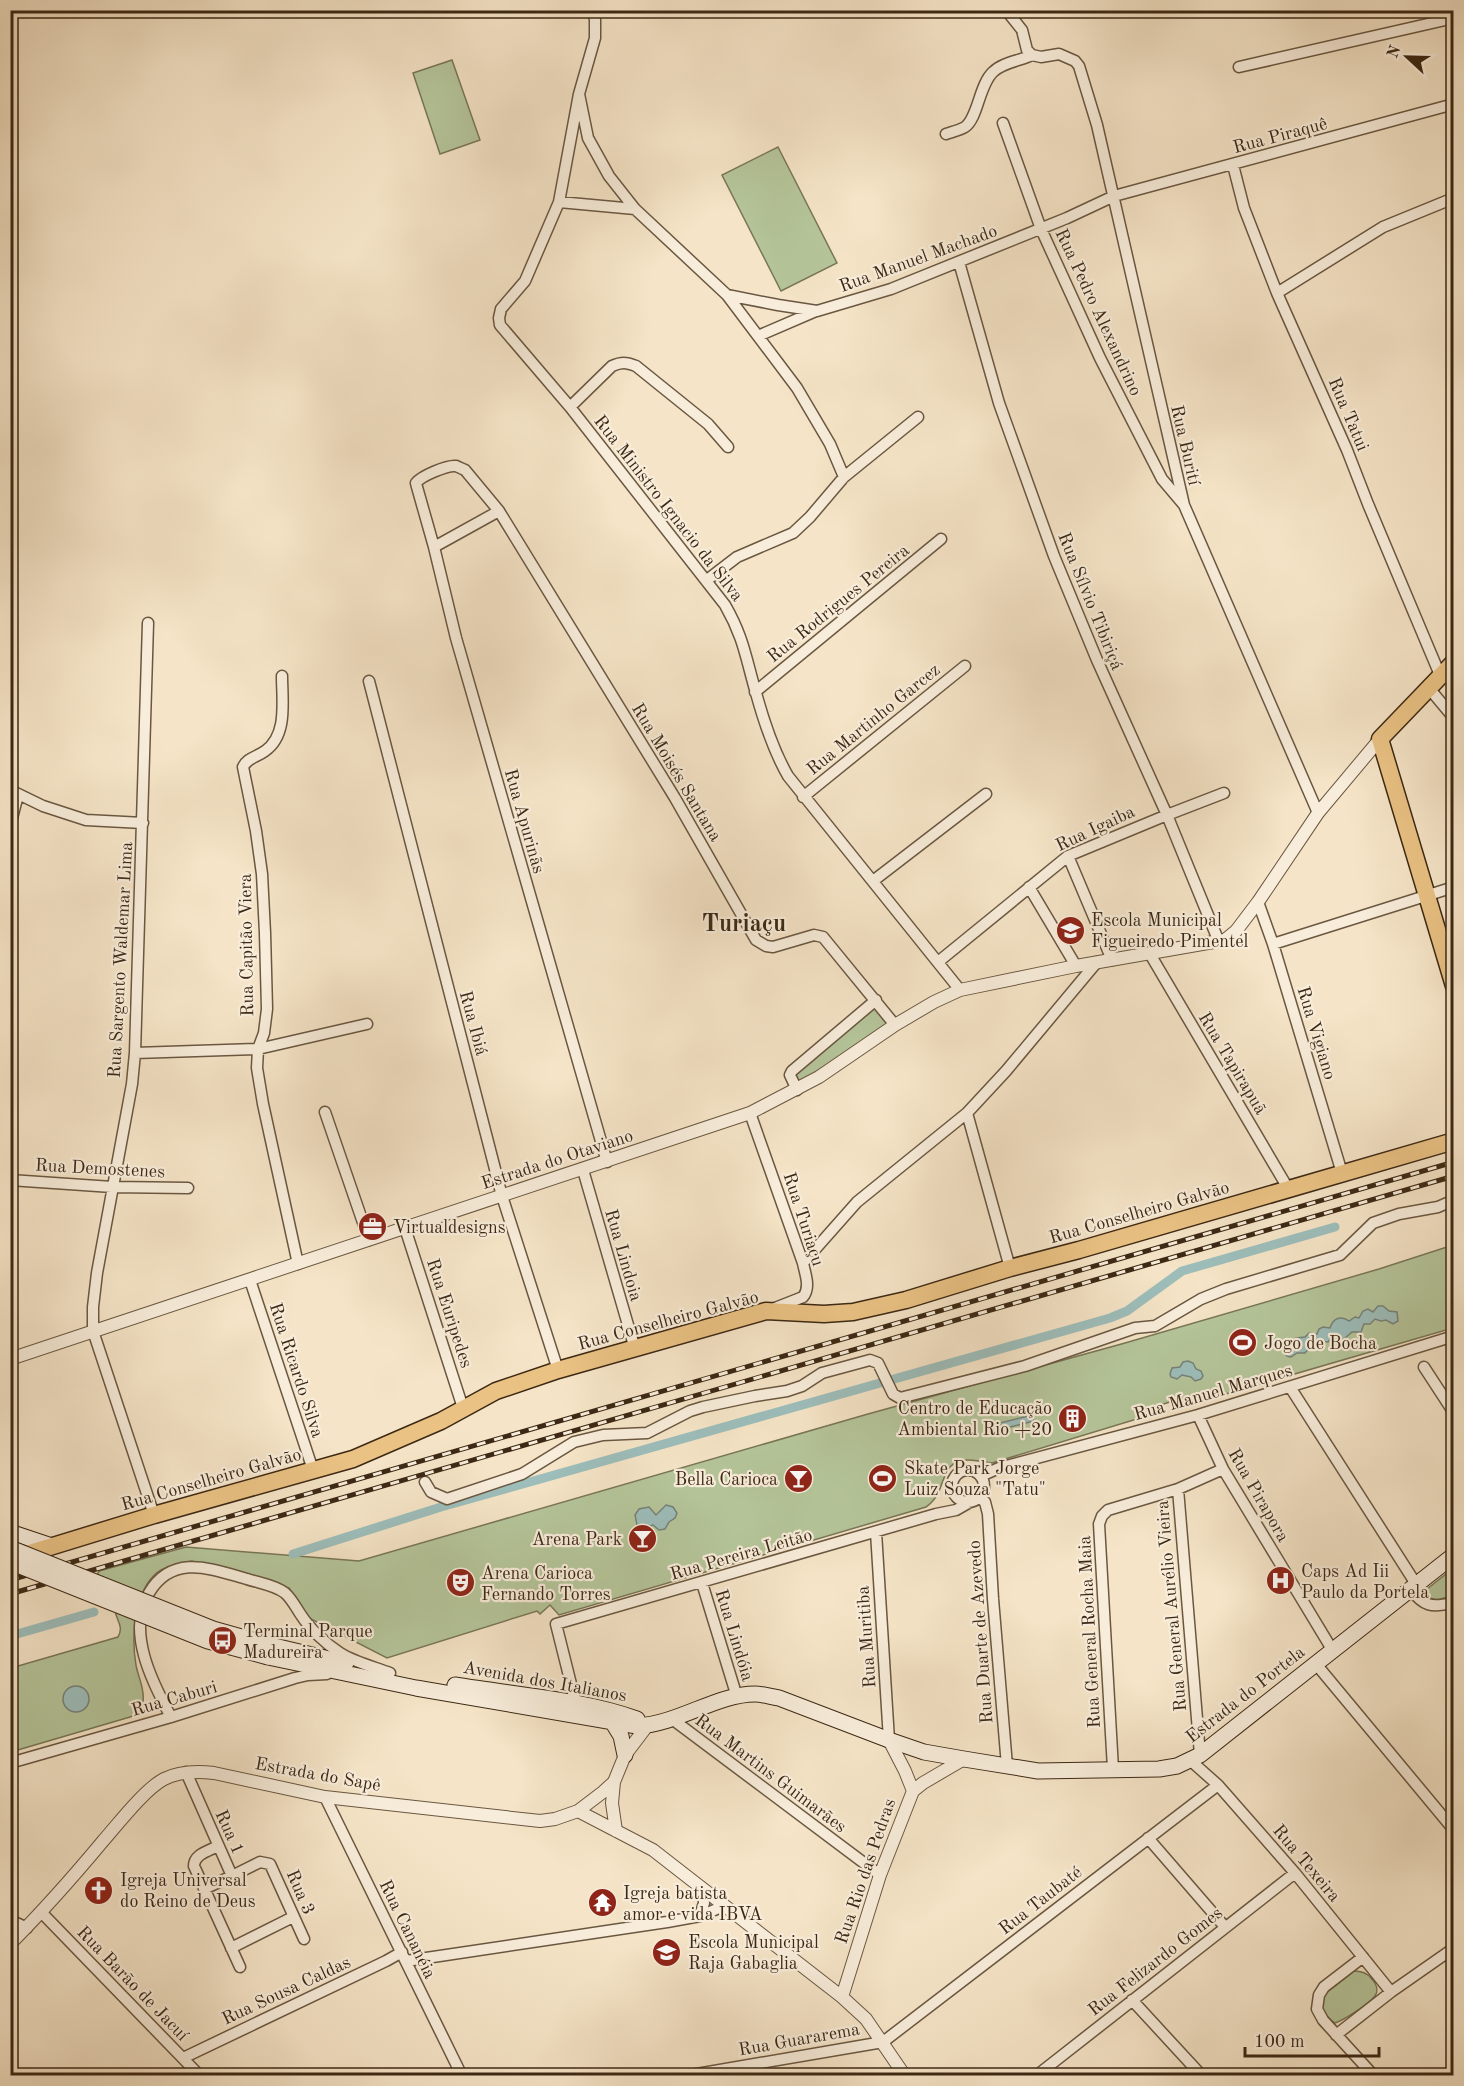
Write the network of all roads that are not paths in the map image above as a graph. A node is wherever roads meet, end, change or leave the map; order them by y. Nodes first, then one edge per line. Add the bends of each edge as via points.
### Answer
1 (593, 10) edge
2 (1006, 10) edge
3 (1454, 18) edge
4 (1032, 55) junction
5 (1239, 67) dead end
6 (579, 94) junction
7 (1454, 104) edge
8 (1003, 123) dead end
9 (946, 134) dead end
10 (1233, 165) junction
11 (1114, 196) junction
12 (1454, 198) edge
13 (559, 202) junction
14 (635, 209) junction
15 (1041, 229) junction
16 (959, 262) junction
17 (1277, 293) junction
18 (727, 295) junction
19 (817, 310) junction
20 (758, 336) junction
21 (570, 406) junction
22 (918, 417) dead end
23 (728, 447) dead end
24 (465, 470) joint
25 (844, 477) junction
26 (1184, 505) junction
27 (500, 511) junction
28 (941, 539) dead end
29 (434, 547) junction
30 (708, 580) junction
31 (148, 623) dead end
32 (1454, 662) edge
33 (965, 666) dead end
34 (1440, 675) junction
35 (282, 676) dead end
36 (369, 681) dead end
37 (1428, 687) junction
38 (755, 692) junction
39 (1454, 718) edge
40 (1380, 739) junction
41 (14, 793) edge
42 (1224, 793) dead end
43 (986, 794) dead end
44 (803, 797) junction
45 (1318, 813) junction
46 (1167, 815) junction
47 (143, 823) junction
48 (10, 826) edge
49 (1068, 856) junction
50 (873, 881) junction
51 (1029, 887) junction
52 (1454, 887) edge
53 (1426, 896) junction
54 (1258, 902) junction
55 (1219, 942) junction
56 (1273, 944) junction
57 (1150, 954) junction
58 (1112, 960) junction
59 (938, 962) junction
60 (1097, 962) junction
61 (1076, 966) junction
62 (1454, 986) edge
63 (960, 990) junction
64 (876, 1000) junction
65 (367, 1024) dead end
66 (895, 1025) junction
67 (258, 1049) junction
68 (135, 1053) junction
69 (797, 1090) junction
70 (325, 1112) dead end
71 (750, 1113) junction
72 (967, 1113) junction
73 (1454, 1141) edge
74 (606, 1162) junction
75 (583, 1170) junction
76 (1342, 1173) junction
77 (10, 1180) edge
78 (112, 1187) junction
79 (188, 1188) dead end
80 (1289, 1190) junction
81 (502, 1196) junction
82 (1454, 1200) edge
83 (405, 1228) junction
84 (369, 1240) junction
85 (802, 1263) junction
86 (298, 1264) junction
87 (1010, 1268) junction
88 (250, 1280) junction
89 (766, 1311) junction
90 (93, 1331) junction
91 (1454, 1336) edge
92 (635, 1349) junction
93 (10, 1359) edge
94 (1424, 1367) dead end
95 (558, 1370) junction
96 (1290, 1386) junction
97 (463, 1408) junction
98 (1454, 1413) edge
99 (1198, 1415) junction
100 (313, 1470) junction
101 (1223, 1470) junction
102 (981, 1476) junction
103 (425, 1482) dead end
104 (1178, 1489) junction
105 (954, 1492) junction
106 (975, 1500) junction
107 (936, 1514) junction
108 (154, 1515) junction
109 (10, 1532) edge
110 (876, 1532) junction
111 (52, 1546) junction
112 (10, 1548) edge
113 (1453, 1559) edge
114 (10, 1561) edge
115 (702, 1583) junction
116 (1413, 1586) junction
117 (1453, 1603) edge
118 (269, 1651) junction
119 (1333, 1651) junction
120 (1316, 1664) junction
121 (390, 1673) junction
122 (348, 1674) junction
123 (737, 1696) junction
124 (576, 1704) junction
125 (171, 1717) junction
126 (672, 1719) junction
127 (613, 1722) junction
128 (647, 1726) junction
129 (889, 1740) junction
130 (625, 1755) junction
131 (1195, 1758) junction
132 (964, 1760) junction
133 (10, 1763) edge
134 (1007, 1766) junction
135 (1113, 1769) junction
136 (186, 1772) junction
137 (614, 1782) junction
138 (1218, 1785) junction
139 (913, 1791) junction
140 (325, 1797) junction
141 (578, 1811) junction
142 (1454, 1830) edge
143 (616, 1831) junction
144 (1148, 1838) junction
145 (218, 1846) junction
146 (1295, 1873) junction
147 (879, 1875) junction
148 (232, 1876) junction
149 (204, 1889) junction
150 (703, 1889) junction
151 (724, 1906) junction
152 (42, 1913) junction
153 (700, 1916) junction
154 (293, 1917) junction
155 (10, 1920) edge
156 (1225, 1927) junction
157 (27, 1928) junction
158 (304, 1939) dead end
159 (10, 1944) edge
160 (231, 1948) junction
161 (1454, 1948) edge
162 (404, 1956) junction
163 (1363, 1957) junction
164 (240, 1966) dead end
165 (1391, 1992) junction
166 (842, 1997) junction
167 (1132, 2000) junction
168 (1336, 2035) junction
169 (883, 2042) junction
170 (183, 2058) junction
171 (200, 2076) edge
172 (462, 2076) edge
173 (685, 2076) edge
174 (905, 2076) edge
175 (1036, 2076) edge
176 (1202, 2076) edge
177 (1374, 2076) edge

1 - 6 street, Rua Ministro Ignacio da Silva via 595,38
2 - 4 street via 1022,30
3 - 5 street
4 - 9 street via 993,71 965,127
4 - 11 street, Rua Burití via 1059,54 1079,66
6 - 13 street, Rua Ministro Ignacio da Silva
6 - 14 street via 588,138 609,176
7 - 10 street, Rua Piraquê
8 - 15 street, Rua Pedro Alexandrino
10 - 11 street, Rua Piraquê
10 - 17 street, Rua Tatui via 1244,208
11 - 15 street, Rua Manuel Machado
11 - 26 street, Rua Burití
12 - 17 street via 1383,227
13 - 14 street
13 - 21 street, Rua Ministro Ignacio da Silva via 528,275 505,303 499,318 509,337
14 - 18 street
15 - 16 street, Rua Manuel Machado
15 - 26 street, Rua Pedro Alexandrino via 1162,479
16 - 19 street, Rua Manuel Machado via 891,289
16 - 46 street, Rua Sílvio Tibiriçá via 999,403 1054,556 1096,660
17 - 34 street, Rua Tatui
18 - 19 street, Rua Manuel Machado
18 - 20 street
19 - 20 street
20 - 25 street via 797,388 830,444
21 - 23 street via 612,366 628,363 708,424
21 - 30 street, Rua Ministro Ignacio da Silva
22 - 25 street
24 - 27 street, Rua Moisés Santana
24 - 29 street, Rua Apurinãs via 449,466 416,483
25 - 30 street via 793,533 737,557
26 - 45 street, Rua Burití
27 - 29 street
27 - 64 street, Rua Moisés Santana via 675,798 756,940 772,947 814,935 823,937
28 - 38 street, Rua Rodrigues Pereira
29 - 74 street, Rua Apurinãs via 456,638
30 - 38 street, Rua Ministro Ignacio da Silva via 741,634
31 - 47 street, Rua Sargento Waldemar Lima
32 - 34 main road
33 - 44 street, Rua Martinho Garcez
34 - 37 main road
35 - 67 street, Rua Capitão Viera via 279,735 273,745 243,767 262,874 267,1009
36 - 81 street, Rua Ibiá
37 - 39 street
37 - 40 main road
38 - 44 street, Rua Ministro Ignacio da Silva via 777,756
40 - 45 street
40 - 53 main road
41 - 47 street via 86,820
41 - 48 street
42 - 46 street, Rua Igaiba
43 - 50 street
44 - 50 street, Rua Ministro Ignacio da Silva
45 - 54 street
46 - 49 street, Rua Igaiba
46 - 55 street, Rua Sílvio Tibiriçá
47 - 68 street, Rua Sargento Waldemar Lima
49 - 51 street, Rua Igaiba
49 - 58 street
50 - 59 street, Rua Ministro Ignacio da Silva
51 - 59 street, Rua Igaiba
51 - 61 street
52 - 53 street
53 - 56 street
53 - 62 main road
54 - 55 street via 1236,931
54 - 56 street, Rua Vigiano
55 - 57 street, Estrada do Otaviano
56 - 76 street, Rua Vigiano
57 - 58 street, Estrada do Otaviano
57 - 80 street, Rua Tapirapuã
58 - 60 street, Estrada do Otaviano
59 - 63 street, Rua Ministro Ignacio da Silva
60 - 61 street, Estrada do Otaviano
60 - 72 street
61 - 63 street, Estrada do Otaviano
63 - 66 street, Estrada do Otaviano
64 - 66 street, Rua Moisés Santana
64 - 69 street via 792,1071 790,1076
65 - 67 street
66 - 69 street, Estrada do Otaviano
67 - 68 street
67 - 86 street, Rua Capitão Viera via 263,1104
68 - 78 street, Rua Sargento Waldemar Lima
69 - 71 street, Estrada do Otaviano
70 - 84 street
71 - 74 street, Estrada do Otaviano
71 - 85 street, Rua Turiaçu
72 - 85 street via 856,1202
72 - 87 street
73 - 76 main road, Rua Conselheiro Galvão
74 - 75 street, Estrada do Otaviano
75 - 81 street, Estrada do Otaviano
75 - 92 street, Rua Lindoia
76 - 80 main road, Rua Conselheiro Galvão
77 - 78 street, Rua Demostenes
78 - 79 street, Rua Demostenes
78 - 90 street, Rua Sargento Waldemar Lima via 95,1285
80 - 87 main road, Rua Conselheiro Galvão
81 - 83 street, Estrada do Otaviano
81 - 95 street, Rua Ibiá
82 - 103 street via 1373,1223 1340,1255 1226,1289 1155,1326 1135,1328 1025,1365 900,1398 893,1394 878,1363 870,1360 822,1373 788,1391 696,1409 647,1433 592,1437 562,1449 522,1474 447,1499 431,1492
83 - 84 street, Estrada do Otaviano
83 - 97 street, Rua Euripedes
84 - 86 street, Estrada do Otaviano
85 - 89 street, Rua Turiaçu via 807,1293
86 - 88 street, Estrada do Otaviano
87 - 89 main road, Rua Conselheiro Galvão via 853,1312
88 - 90 street, Estrada do Otaviano
88 - 100 street, Rua Ricardo Silva
89 - 92 main road, Rua Conselheiro Galvão
90 - 93 street, Estrada do Otaviano
90 - 108 street, Rua Sargento Waldemar Lima
91 - 96 street, Rua Manuel Marques
92 - 95 main road, Rua Conselheiro Galvão
94 - 98 street
95 - 97 main road, Rua Conselheiro Galvão via 496,1391
96 - 99 street, Rua Manuel Marques
96 - 116 street
97 - 100 main road, Rua Conselheiro Galvão via 352,1459
99 - 101 street, Rua Pirapora
99 - 102 street, Rua Manuel Marques
100 - 108 main road, Rua Conselheiro Galvão
101 - 104 street, Rua General Rocha Maia
101 - 119 street, Rua Pirapora
102 - 105 street via 973,1470 963,1471 953,1482
102 - 106 street via 985,1485
104 - 131 street, Rua General Aurélio Vieira
104 - 135 street, Rua General Rocha Maia via 1108,1510 1099,1524
105 - 106 street via 960,1500
105 - 107 street
106 - 107 street, Rua Pereira Leitão
106 - 134 street, Rua Duarte de Azevedo via 985,1502 988,1514
107 - 110 street, Rua Pereira Leitão
108 - 111 main road, Rua Conselheiro Galvão
109 - 111 main road
110 - 115 street, Rua Pereira Leitão
110 - 129 street, Rua Muritiba
111 - 114 main road, Rua Conselheiro Galvão
112 - 118 main road, Avenida dos Italianos, bridge
113 - 116 main road, Estrada do Portela
114 - 118 main road, Avenida dos Italianos, bridge via 208,1641
115 - 123 street, Rua Lindóia
115 - 124 street, Rua Pereira Leitão via 556,1624
116 - 117 street via 1422,1602 1429,1605
116 - 119 main road, Estrada do Portela
118 - 121 main road, Avenida dos Italianos
118 - 122 main road, Avenida dos Italianos
119 - 120 main road, Estrada do Portela
120 - 131 main road, Estrada do Portela
120 - 142 street
121 - 124 main road, Avenida dos Italianos
121 - 125 street via 340,1654 280,1590 212,1569 185,1568 159,1579 144,1601 141,1620 145,1661
122 - 125 street, Rua Caburi via 295,1678
122 - 127 main road, Avenida dos Italianos
123 - 126 main road, Estrada do Portela
123 - 129 main road, Estrada do Portela via 779,1698
124 - 128 main road, Avenida dos Italianos via 629,1716
125 - 133 street, Rua Caburi
126 - 128 main road, Estrada do Portela
126 - 147 street, Rua Martins Guimarães
127 - 128 main road, Avenida dos Italianos
127 - 130 main road
128 - 130 street, Estrada do Sapê
129 - 132 main road, Estrada do Portela
129 - 139 street, Rua Rio das Pedras
130 - 137 street, Estrada do Sapê
131 - 135 main road, Estrada do Portela via 1159,1769
131 - 138 street, Rua Texeira
132 - 134 main road, Estrada do Portela
132 - 139 street, Rua Rio das Pedras
134 - 135 main road, Estrada do Portela via 1038,1771
136 - 140 street, Estrada do Sapê via 214,1773
136 - 145 street, Rua 1
136 - 152 street, Estrada do Sapê via 156,1784
137 - 141 street, Estrada do Sapê
137 - 143 street
138 - 144 street, Rua Taubaté
138 - 146 street, Rua Texeira
139 - 147 street, Rua Rio das Pedras
140 - 141 street, Estrada do Sapê via 519,1820 555,1819
140 - 162 street, Rua Cananéia
141 - 143 street
143 - 150 street via 653,1850
144 - 156 street
144 - 169 street, Rua Taubaté
145 - 148 street, Rua 1
145 - 149 street via 194,1860
146 - 156 street, Rua Felizardo Gomes
146 - 163 street, Rua Texeira
147 - 166 street, Rua Rio das Pedras
148 - 149 street, Rua 1
148 - 154 street, Rua 3 via 260,1862 270,1864
149 - 160 street
150 - 151 street
150 - 153 street
151 - 153 street, Rua Sousa Caldas
151 - 166 street
152 - 157 street, Estrada do Sapê
152 - 170 street, Rua Barão de Jacuí
153 - 162 street, Rua Sousa Caldas
154 - 158 street, Rua 3
154 - 160 street
155 - 157 street
156 - 167 street, Rua Felizardo Gomes
157 - 159 street, Estrada do Sapê
160 - 164 street
161 - 165 street
162 - 170 street, Rua Sousa Caldas
162 - 172 street, Rua Cananéia
163 - 165 street, Rua Texeira
163 - 168 street via 1334,1978 1319,1995 1317,2009
165 - 168 street
166 - 169 street
167 - 175 street, Rua Felizardo Gomes
167 - 176 street
168 - 177 street
169 - 173 street, Rua Guararema
169 - 174 street
170 - 171 street, Rua Barão de Jacuí

